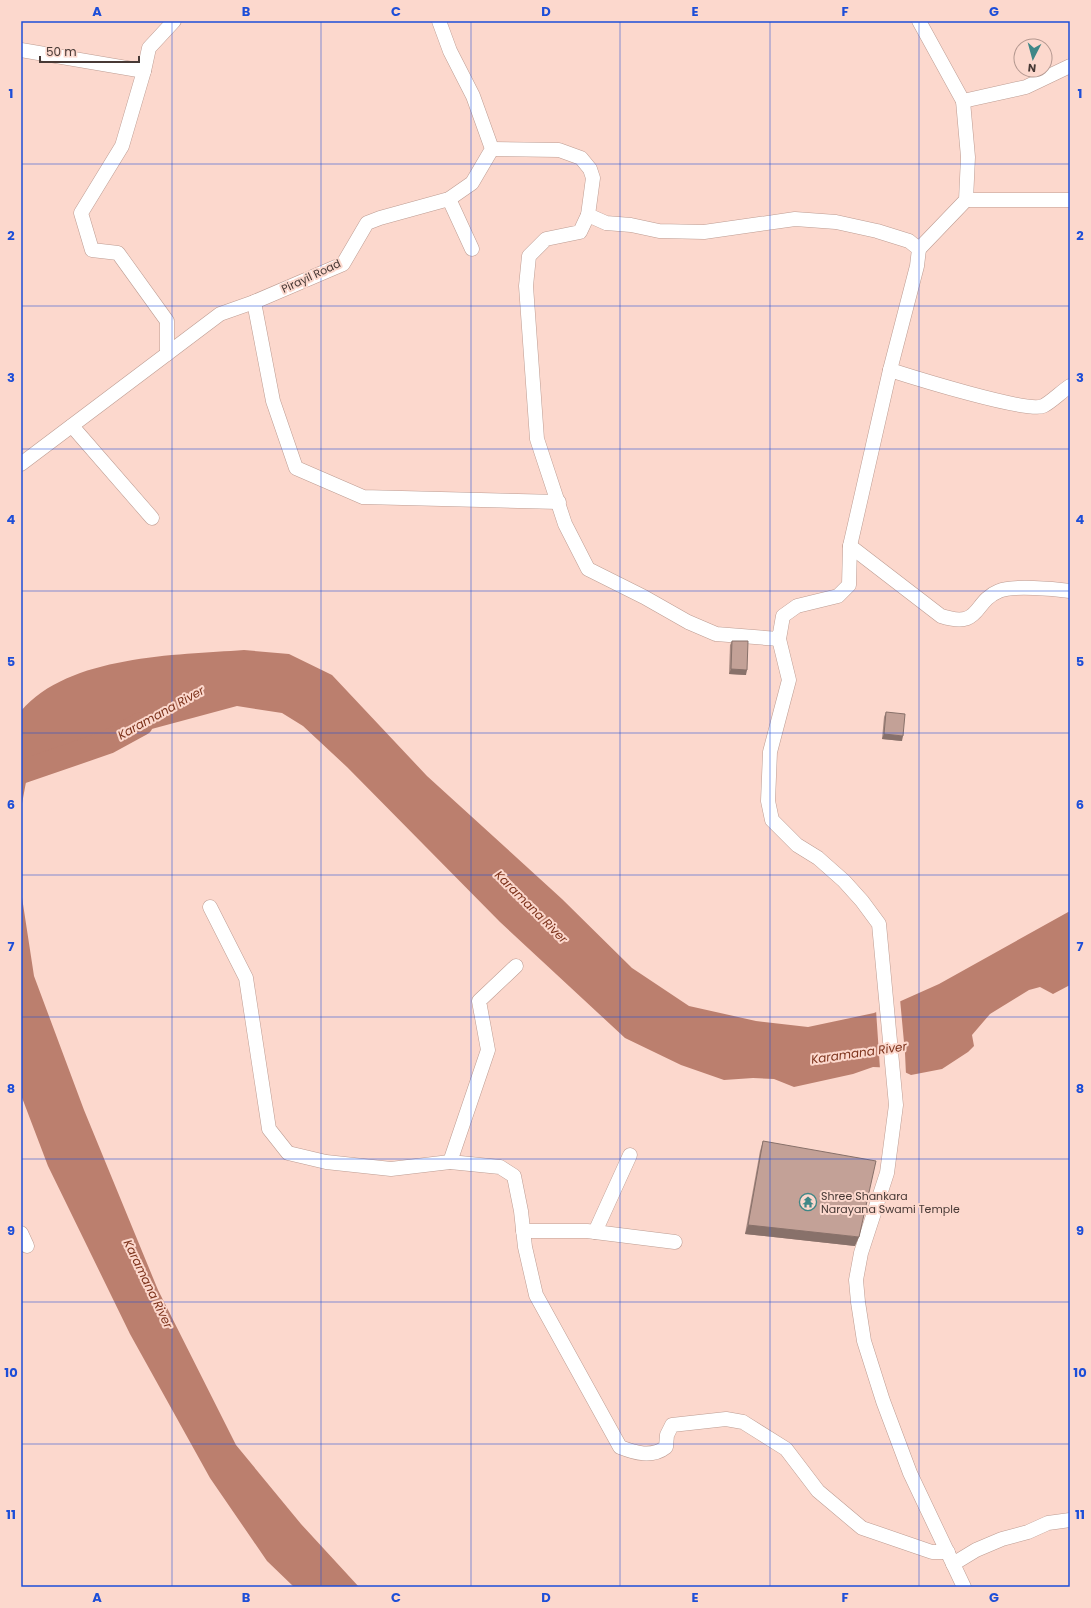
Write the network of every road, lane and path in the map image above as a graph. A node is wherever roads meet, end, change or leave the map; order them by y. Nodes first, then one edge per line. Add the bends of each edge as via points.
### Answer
1 (174, 21) edge
2 (439, 21) edge
3 (920, 21) edge
4 (21, 50) edge
5 (1070, 66) edge
6 (144, 71) junction
7 (963, 101) junction
8 (492, 149) junction
9 (449, 199) junction
10 (966, 200) junction
11 (1070, 200) edge
12 (81, 213) junction
13 (588, 215) junction
14 (75, 231) dead end
15 (472, 249) dead end
16 (919, 249) junction
17 (254, 302) junction
18 (168, 354) junction
19 (890, 370) junction
20 (1070, 386) edge
21 (72, 426) junction
22 (21, 464) edge
23 (559, 502) junction
24 (152, 518) dead end
25 (850, 546) junction
26 (1070, 591) edge
27 (779, 639) junction
28 (210, 907) dead end
29 (516, 966) dead end
30 (630, 1155) dead end
31 (450, 1162) junction
32 (523, 1231) junction
33 (595, 1232) junction
34 (21, 1233) edge
35 (675, 1242) dead end
36 (27, 1246) dead end
37 (1070, 1520) edge
38 (950, 1558) junction
39 (964, 1587) edge

1 - 6 street via 149,48
2 - 8 street via 450,51 473,96
3 - 7 street
4 - 6 street
5 - 7 street via 1026,87
6 - 12 street via 122,146
7 - 10 street via 968,157
8 - 9 street, Pirayil Road via 472,183
8 - 13 street via 559,150 581,158 590,169 593,178
9 - 15 street
9 - 17 street, Pirayil Road via 367,223 343,264
10 - 11 street
10 - 16 street
12 - 14 street
12 - 18 street via 92,250 118,252 167,321
13 - 16 street via 606,223 659,231 704,232 795,219 836,222 903,239
13 - 23 street via 580,232 546,239 529,256 526,286 537,439
16 - 19 street via 917,266
17 - 18 street, Pirayil Road via 220,314
17 - 23 street via 273,401 296,468 364,497
18 - 21 street, Pirayil Road
19 - 20 street via 1028,407 1043,407
19 - 25 street
21 - 22 street, Pirayil Road
21 - 24 street
23 - 27 street via 564,524 588,569 716,634
25 - 26 street via 941,616 950,619 965,620 975,615 986,601 1000,590
25 - 27 street via 849,585 838,596 797,606 783,616
27 - 38 street via 789,680 770,752 768,801 772,820 797,845 818,858 844,881 879,924 896,1105 887,1172 861,1253 856,1280 858,1302 864,1342 883,1401 910,1473
28 - 31 street via 246,978 269,1128 288,1153 326,1162 391,1169
29 - 31 street via 479,1001 488,1050
30 - 33 street
31 - 32 street via 500,1167 514,1176
32 - 33 street
32 - 38 street via 536,1295 620,1447 650,1454 666,1447 667,1435 672,1425 726,1419 742,1422 786,1449 818,1491 862,1528
33 - 35 street
34 - 36 street
37 - 38 street via 1048,1523
38 - 39 street

